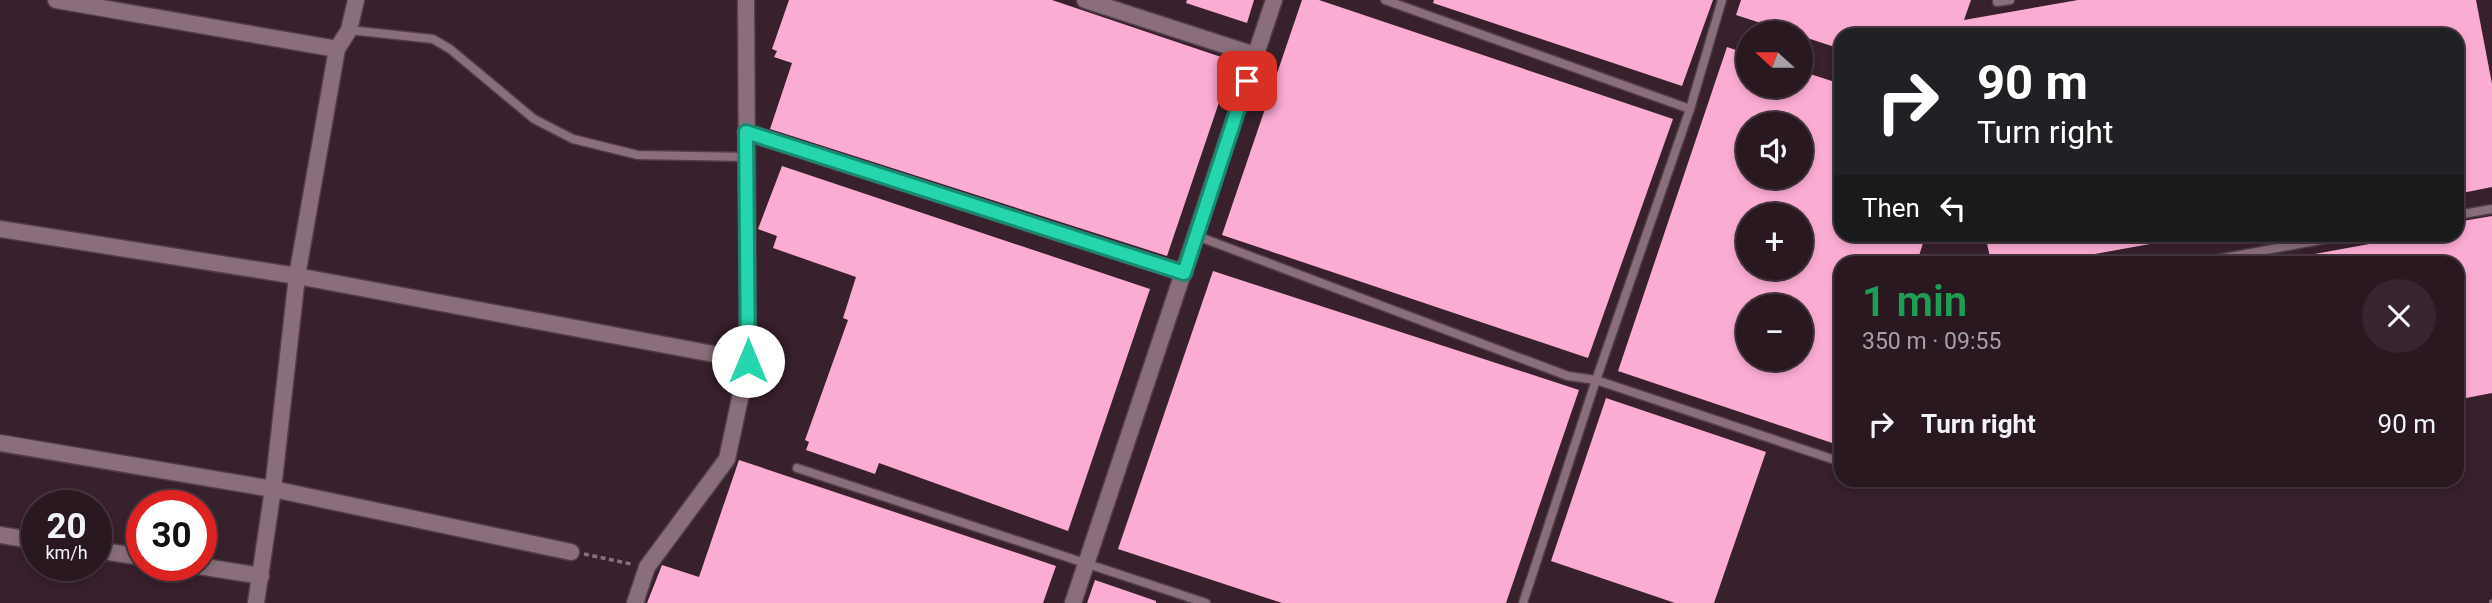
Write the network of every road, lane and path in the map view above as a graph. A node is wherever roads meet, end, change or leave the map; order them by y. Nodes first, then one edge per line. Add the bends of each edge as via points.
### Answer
1 (56, 0) edge
2 (356, 0) edge
3 (746, 0) edge
4 (1085, 0) edge
5 (1274, 0) edge
6 (1385, 0) edge
7 (1722, 0) edge
8 (2010, 0) edge
9 (1997, 2) dead end
10 (349, 30) junction
11 (337, 49) junction
12 (1255, 55) junction
13 (1690, 108) junction
14 (746, 132) junction
15 (747, 158) junction
16 (2492, 209) edge
17 (2464, 214) edge
18 (0, 229) edge
19 (1197, 236) junction
20 (2310, 242) edge
21 (2234, 256) edge
22 (1184, 273) junction
23 (297, 276) junction
24 (735, 358) dead end
25 (1596, 380) junction
26 (0, 443) edge
27 (1834, 460) edge
28 (797, 468) dead end
29 (273, 489) junction
30 (0, 535) edge
31 (21, 538) edge
32 (572, 552) joint
33 (1087, 564) junction
34 (647, 567) junction
35 (217, 569) edge
36 (261, 576) junction
37 (256, 603) edge
38 (635, 603) edge
39 (1073, 603) edge
40 (1206, 603) edge
41 (1523, 603) edge

1 - 11 street
2 - 10 street
3 - 14 street
4 - 12 street
5 - 12 street
6 - 13 lane
7 - 13 lane
8 - 9 lane
10 - 11 street
10 - 15 lane via 433,39 450,48 534,119 573,138 638,155
11 - 23 street
12 - 19 street
13 - 25 lane
14 - 15 street
14 - 22 street
15 - 34 street via 748,361 727,459
16 - 17 lane
18 - 23 street
19 - 22 street
19 - 25 lane via 1568,376
20 - 21 lane
22 - 33 street
23 - 24 street
23 - 29 street
25 - 27 lane
25 - 41 lane
26 - 29 street
28 - 33 lane
29 - 32 street
29 - 36 street
30 - 31 street
32 - 34 path
33 - 39 street
33 - 40 lane
34 - 38 street
35 - 36 street
36 - 37 street

